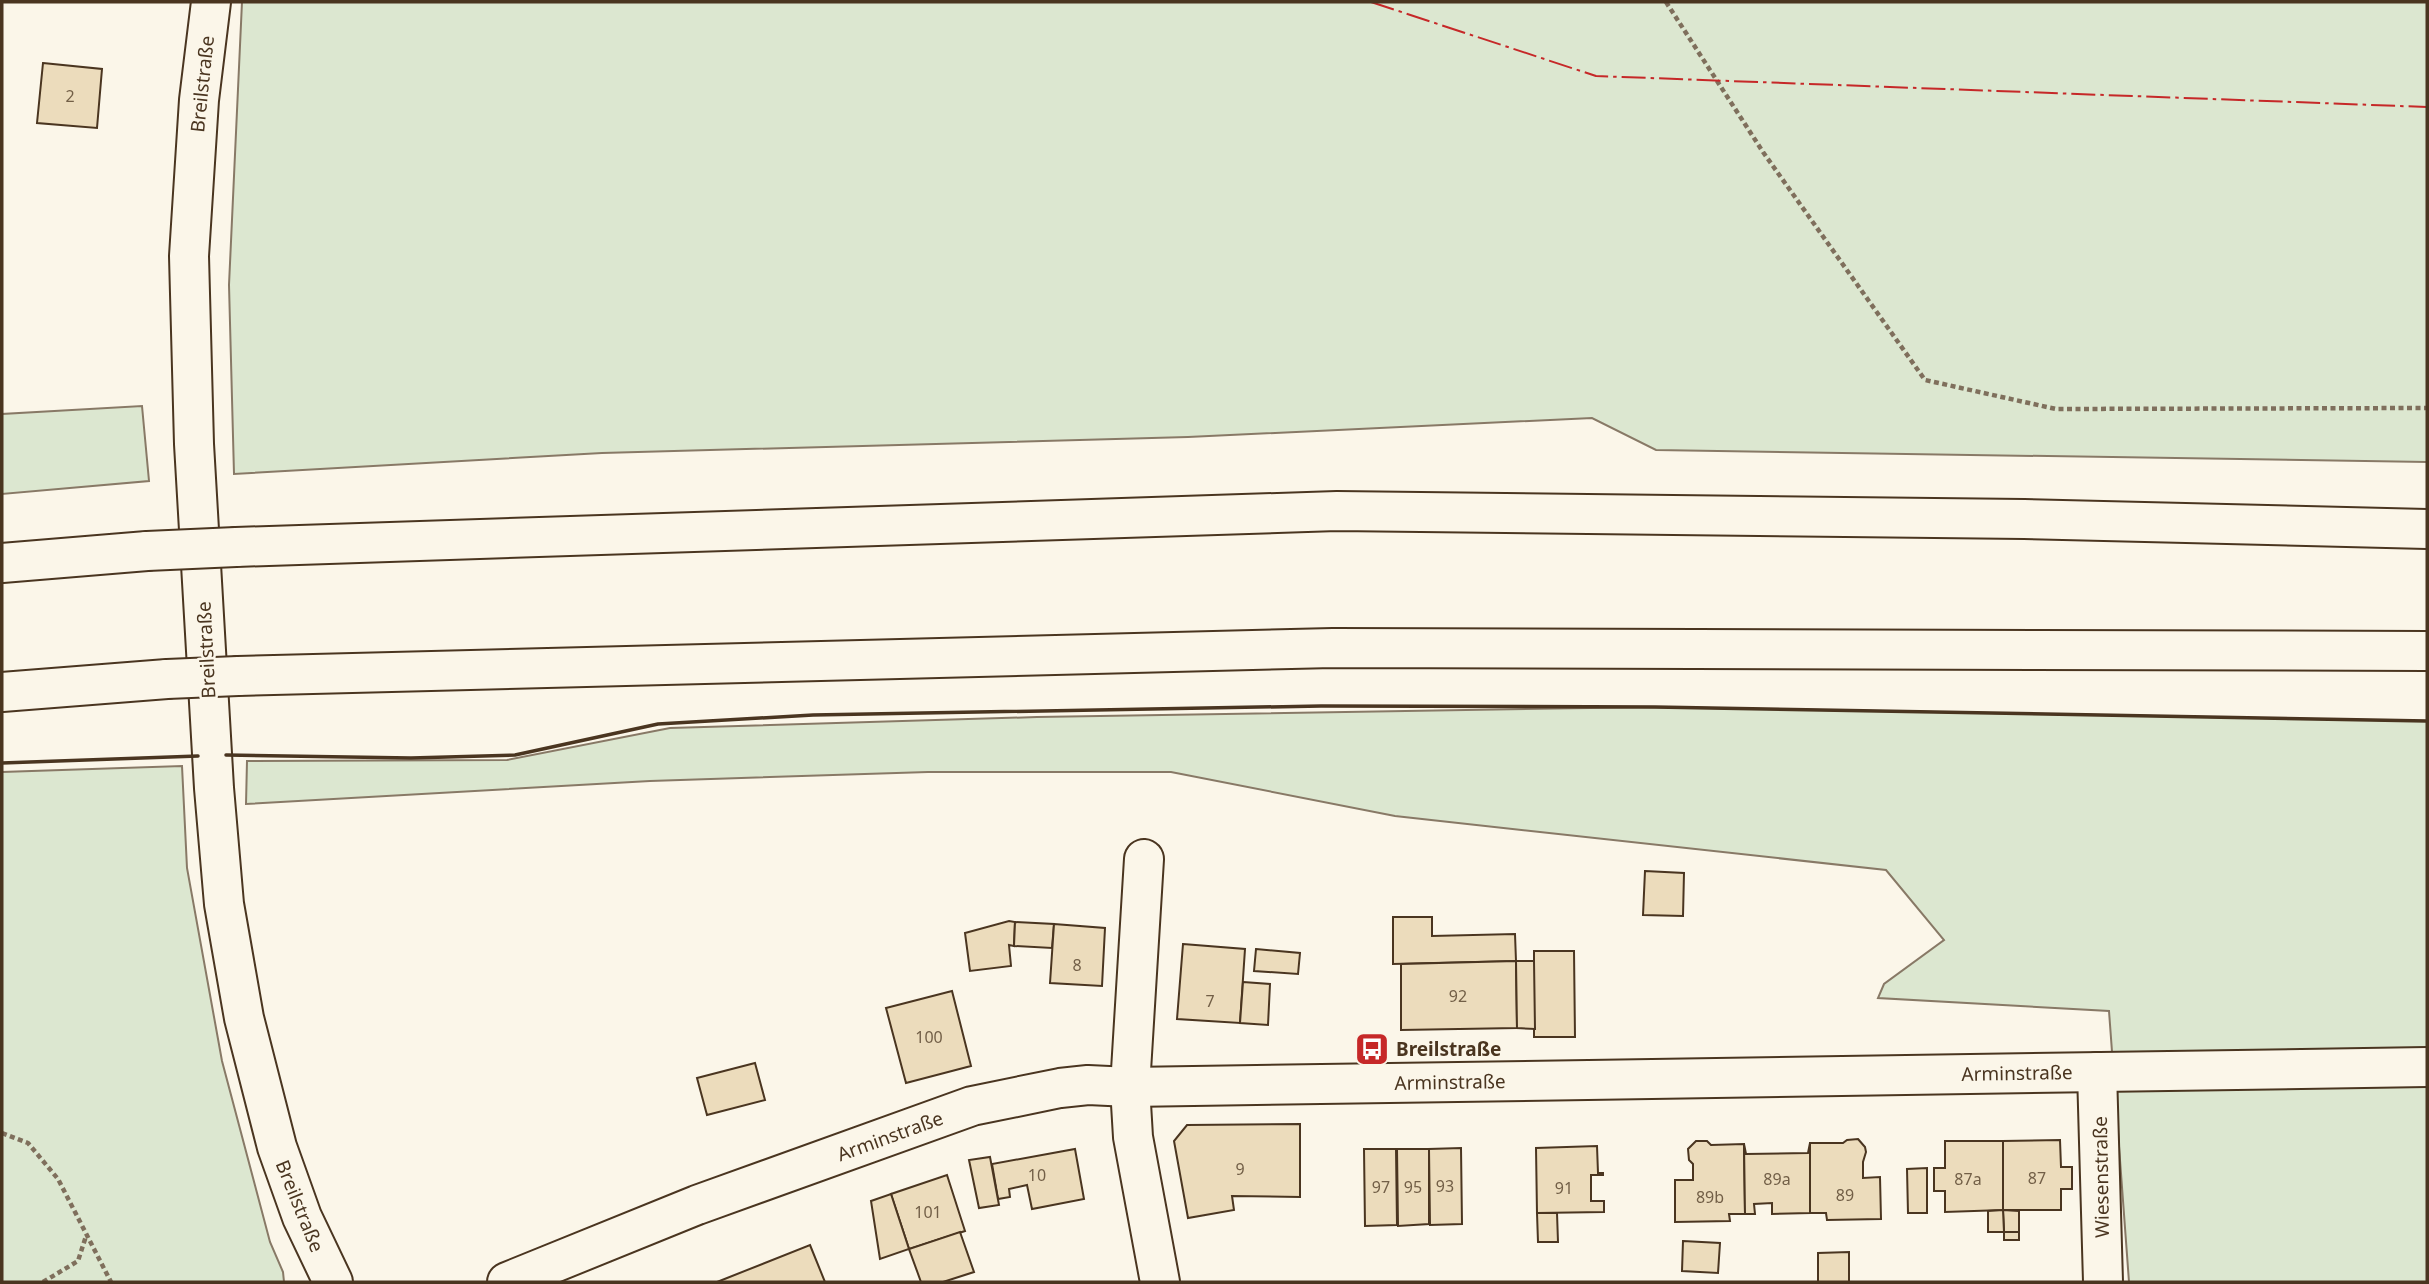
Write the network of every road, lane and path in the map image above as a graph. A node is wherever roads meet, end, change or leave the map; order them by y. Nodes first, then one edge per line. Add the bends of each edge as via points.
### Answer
1 (211, 2) edge
2 (1666, 2) edge
3 (2427, 408) edge
4 (2427, 528) edge
5 (2, 562) edge
6 (2427, 651) edge
7 (2, 692) edge
8 (1144, 859) dead end
9 (2427, 1067) edge
10 (2097, 1072) junction
11 (1130, 1087) junction
12 (2, 1133) edge
13 (87, 1235) junction
14 (43, 1282) edge
15 (111, 1282) edge
16 (332, 1282) edge
17 (507, 1282) edge
18 (1160, 1282) edge
19 (2103, 1282) edge

1 - 16 main road, Breilstraße via 189,256 194,444 224,904 244,1018 277,1147
2 - 3 path via 1763,152 1925,380 2056,409
4 - 5 main road, bridge via 1337,511 236,547
6 - 7 main road, bridge via 1333,648 238,676
8 - 11 main road
9 - 10 main road, Arminstraße
10 - 11 main road, Arminstraße
10 - 19 main road, Wiesenstraße
11 - 17 main road, Arminstraße via 1060,1088 972,1106 697,1205
11 - 18 main road via 1133,1137
12 - 13 path via 28,1143 51,1170
13 - 14 path via 78,1261
13 - 15 path

